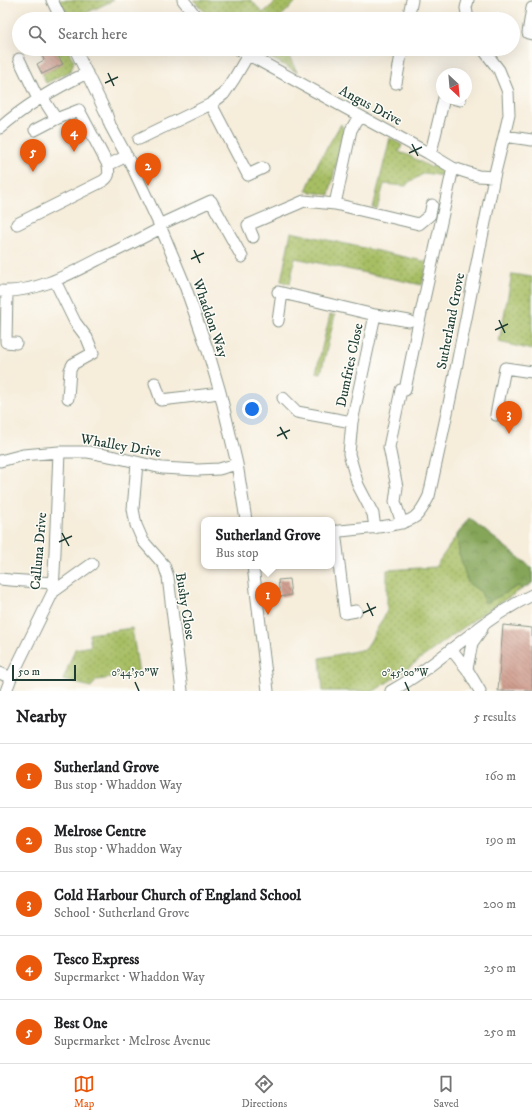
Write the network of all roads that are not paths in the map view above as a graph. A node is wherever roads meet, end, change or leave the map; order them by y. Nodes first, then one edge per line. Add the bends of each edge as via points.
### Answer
1 (52, 0) edge
2 (183, 0) edge
3 (412, 0) edge
4 (468, 0) edge
5 (532, 8) edge
6 (58, 12) edge
7 (192, 12) edge
8 (409, 12) edge
9 (467, 12) edge
10 (532, 34) edge
11 (78, 56) edge
12 (248, 56) joint
13 (402, 56) edge
14 (488, 56) edge
15 (19, 59) dead end
16 (87, 74) junction
17 (400, 78) dead end
18 (40, 98) junction
19 (211, 104) junction
20 (443, 104) edge
21 (360, 116) junction
22 (56, 119) junction
23 (0, 128) edge
24 (35, 130) dead end
25 (504, 136) junction
26 (139, 139) dead end
27 (532, 140) edge
28 (428, 153) junction
29 (127, 156) junction
30 (108, 165) junction
31 (263, 168) dead end
32 (453, 168) junction
33 (494, 177) junction
34 (335, 204) junction
35 (432, 205) dead end
36 (17, 224) dead end
37 (160, 227) junction
38 (253, 236) dead end
39 (242, 258) dead end
40 (55, 281) junction
41 (4, 291) edge
42 (375, 315) junction
43 (278, 321) dead end
44 (409, 321) dead end
45 (16, 343) dead end
46 (532, 372) edge
47 (155, 383) dead end
48 (220, 392) junction
49 (68, 398) dead end
50 (283, 398) dead end
51 (496, 415) dead end
52 (352, 422) junction
53 (59, 452) junction
54 (0, 461) edge
55 (137, 463) junction
56 (237, 464) junction
57 (246, 517) edge
58 (402, 523) junction
59 (376, 528) junction
60 (335, 531) edge
61 (335, 544) edge
62 (92, 564) dead end
63 (253, 569) edge
64 (0, 579) edge
65 (53, 587) junction
66 (532, 595) edge
67 (356, 611) dead end
68 (488, 621) junction
69 (451, 649) junction
70 (467, 669) junction
71 (0, 673) edge
72 (11, 678) junction
73 (6, 691) edge
74 (182, 691) edge
75 (268, 691) edge
76 (391, 691) edge
77 (480, 691) edge

1 - 6 street
2 - 7 street
3 - 8 street
4 - 9 street
5 - 10 street via 528,33
11 - 16 street, Whaddon Way
12 - 19 street via 224,94
12 - 21 street, Angus Drive
13 - 17 street
14 - 25 street, Sutherland Grove via 499,70 508,92 509,114
15 - 18 street
16 - 18 street
16 - 29 street, Whaddon Way
18 - 22 street
18 - 23 street
19 - 26 street
19 - 31 street via 248,175
20 - 28 street via 432,148
21 - 28 street, Angus Drive
21 - 34 street via 351,130
22 - 24 street
22 - 30 street via 79,110
25 - 27 street
25 - 33 street, Sutherland Grove
28 - 32 street, Angus Drive
29 - 30 street
29 - 37 street, Whaddon Way
30 - 36 street via 109,172 103,182
32 - 33 street, Angus Drive via 478,176
32 - 58 street via 405,390 401,390 389,447 397,487 395,502
33 - 58 street, Sutherland Grove via 429,496 415,517
34 - 35 street via 419,224 430,215
34 - 38 street via 295,204 248,224
37 - 39 street via 211,201
37 - 40 street
37 - 48 street, Whaddon Way via 184,283
40 - 41 street via 32,288
40 - 49 street via 93,353 74,364 70,370
41 - 45 street via 6,342
42 - 43 street, Dumfries Close via 280,292
42 - 44 street, Dumfries Close
42 - 52 street, Dumfries Close
46 - 51 street via 504,368
47 - 48 street via 161,400
48 - 56 street, Whaddon Way
50 - 52 street, Dumfries Close via 297,412
52 - 59 street, Dumfries Close via 350,454 358,485 373,514
53 - 54 street, Whalley Drive via 22,455
53 - 55 street, Whalley Drive via 88,452
53 - 65 street, Calluna Drive
55 - 56 street, Whalley Drive via 162,468 198,470 219,469
55 - 74 street, Bushy Close via 133,509 136,525 143,541 164,565 168,577
56 - 57 street, Whaddon Way
58 - 59 street, Sutherland Grove
59 - 60 street, Sutherland Grove
61 - 67 street via 345,612
62 - 65 street
63 - 75 street
64 - 65 street
65 - 72 street, Calluna Drive
66 - 68 street
68 - 69 street
68 - 70 street via 472,643
69 - 70 street
69 - 76 street
70 - 77 street
71 - 72 street
72 - 73 street, Calluna Drive

